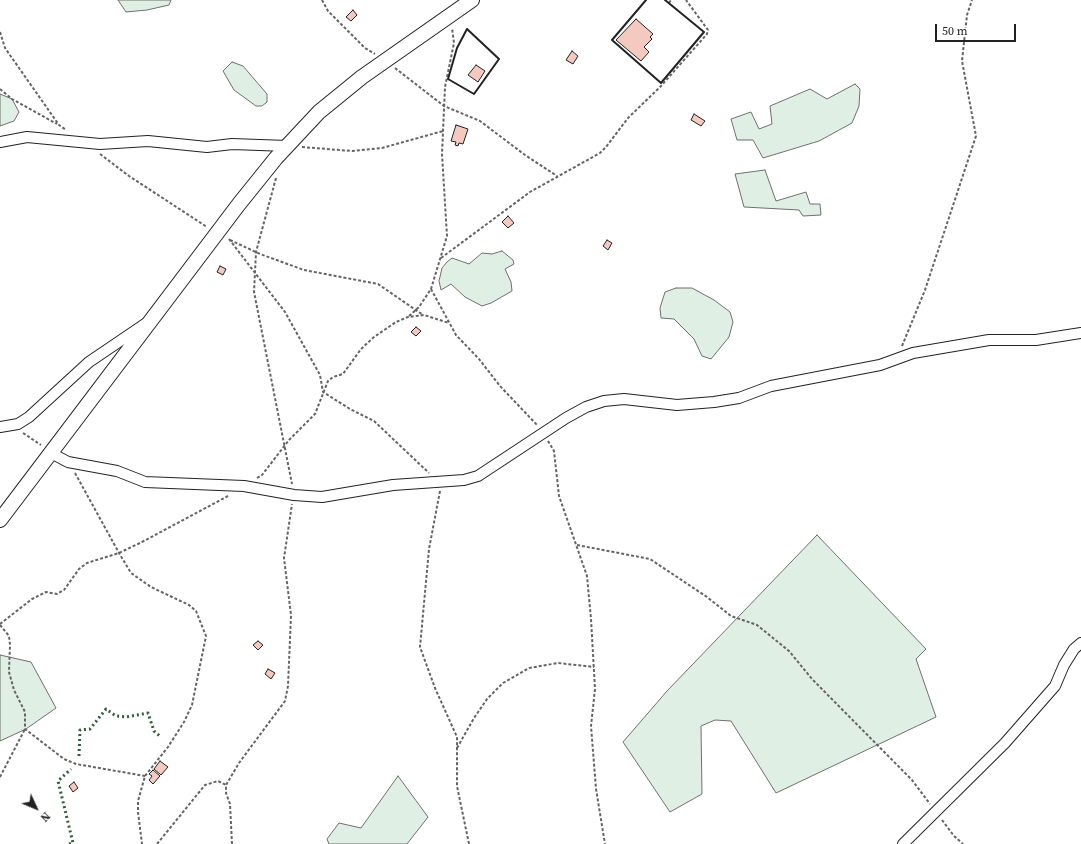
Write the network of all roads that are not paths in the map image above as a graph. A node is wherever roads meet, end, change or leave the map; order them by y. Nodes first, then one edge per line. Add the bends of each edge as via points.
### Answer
1 (472, 0) edge
2 (0, 142) edge
3 (287, 146) junction
4 (153, 318) junction
5 (1081, 333) edge
6 (0, 427) edge
7 (51, 453) junction
8 (0, 520) edge
9 (1081, 643) edge
10 (903, 844) edge

1 - 3 street via 385,60 319,112
2 - 3 street via 27,137 100,144 148,141 207,148 247,144
3 - 4 street via 223,236
4 - 6 street via 89,362 28,417 18,424
4 - 7 street
5 - 7 street via 1036,340 989,340 913,353 880,365 771,386 739,398 714,402 677,405 624,399 604,401 586,406 478,476 464,480 393,485 322,497 294,496 244,486 145,482 117,471 68,462
7 - 8 street
9 - 10 street via 1064,665 1055,686 1005,743

